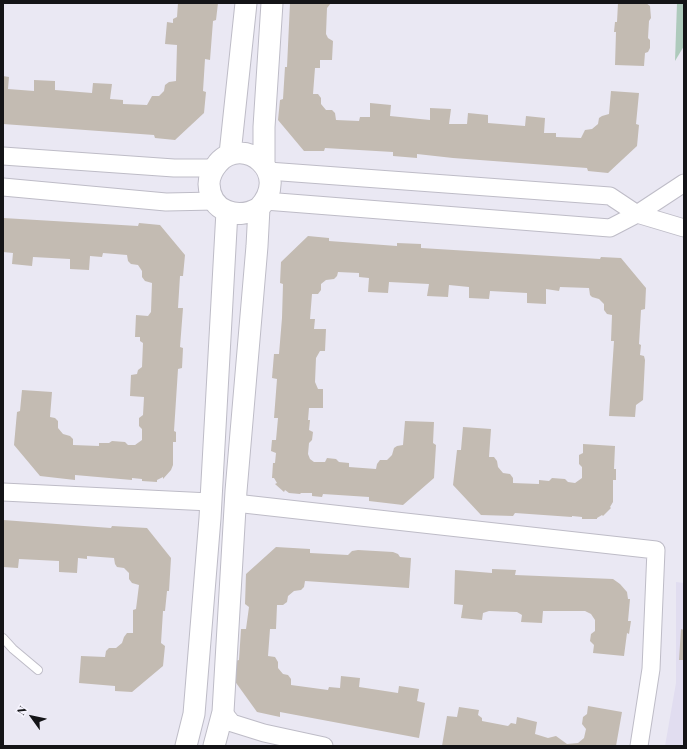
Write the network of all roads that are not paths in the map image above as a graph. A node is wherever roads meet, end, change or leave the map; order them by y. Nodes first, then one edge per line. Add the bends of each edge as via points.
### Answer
1 (246, 3) edge
2 (272, 3) edge
3 (230, 154) junction
4 (3, 156) edge
5 (214, 168) junction
6 (266, 168) junction
7 (684, 182) edge
8 (3, 187) edge
9 (262, 205) junction
10 (221, 206) junction
11 (637, 214) junction
12 (684, 228) edge
13 (3, 492) edge
14 (211, 503) junction
15 (235, 505) junction
16 (3, 638) edge
17 (38, 670) dead end
18 (223, 712) junction
19 (186, 746) edge
20 (214, 746) edge
21 (324, 746) edge
22 (639, 746) edge

1 - 3 street
2 - 6 street via 264,127
3 - 5 street
3 - 6 street via 243,153 254,156
4 - 5 street via 174,168
5 - 10 street via 209,184 211,193
6 - 9 street via 271,186
6 - 11 street via 610,196
7 - 11 street
8 - 10 street
9 - 10 street via 243,214 235,214
9 - 11 street via 610,228
9 - 15 street
10 - 14 street
11 - 12 street
13 - 14 street
14 - 15 street via 216,487 226,486
14 - 15 street via 213,522 229,525
14 - 19 street via 194,714
15 - 18 street
15 - 22 street via 656,550 651,669
16 - 17 lane
18 - 20 street
18 - 21 street via 232,723

